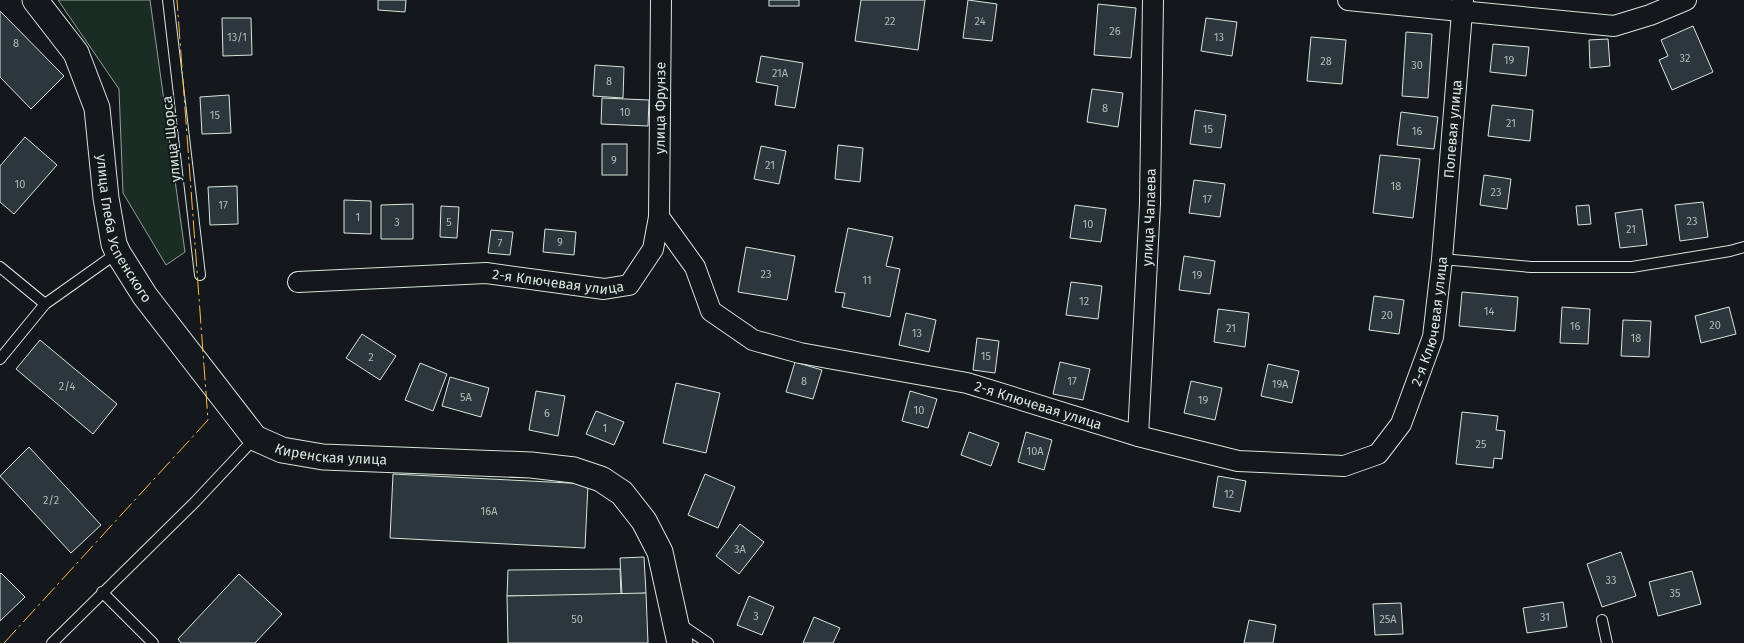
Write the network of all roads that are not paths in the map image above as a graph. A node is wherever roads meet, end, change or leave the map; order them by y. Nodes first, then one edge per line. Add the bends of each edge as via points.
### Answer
1 (35, 0) edge
2 (168, 0) edge
3 (661, 0) edge
4 (1153, 0) edge
5 (1348, 0) edge
6 (1686, 0) edge
7 (1463, 6) edge
8 (660, 217) junction
9 (1744, 247) edge
10 (118, 253) junction
11 (1442, 259) junction
12 (0, 267) edge
13 (200, 275) dead end
14 (298, 282) dead end
15 (45, 304) junction
16 (0, 359) edge
17 (1138, 436) junction
18 (255, 438) junction
19 (102, 592) junction
20 (1602, 620) dead end
21 (677, 632) edge
22 (52, 643) edge
23 (153, 643) edge
24 (708, 643) edge
25 (1607, 643) edge

1 - 10 street, улица Глеба Успенского via 76,52 97,108 106,198
2 - 13 lane, улица Щорса
3 - 8 street, улица Фрунзе
4 - 17 street, улица Чапаева via 1150,203
5 - 7 street
6 - 7 street via 1614,26
7 - 11 street, Полевая улица
8 - 14 street, 2-я Ключевая улица via 653,249 629,285 604,289 486,273
8 - 17 street, 2-я Ключевая улица via 696,266 711,311 753,340 800,353 967,383
9 - 11 lane, 2-я Ключевая улица via 1632,267 1531,267
10 - 15 lane
10 - 18 street, улица Глеба Успенского via 145,296
11 - 17 street, 2-я Ключевая улица via 1433,337 1421,374 1401,424 1378,454 1344,466 1238,461
12 - 15 lane
15 - 16 lane
18 - 19 lane via 195,502
18 - 21 street, Киренская улица via 282,450 323,457 532,465 574,470 601,479 622,493 644,521 660,552
19 - 22 lane
19 - 23 lane
20 - 25 lane
21 - 24 lane

